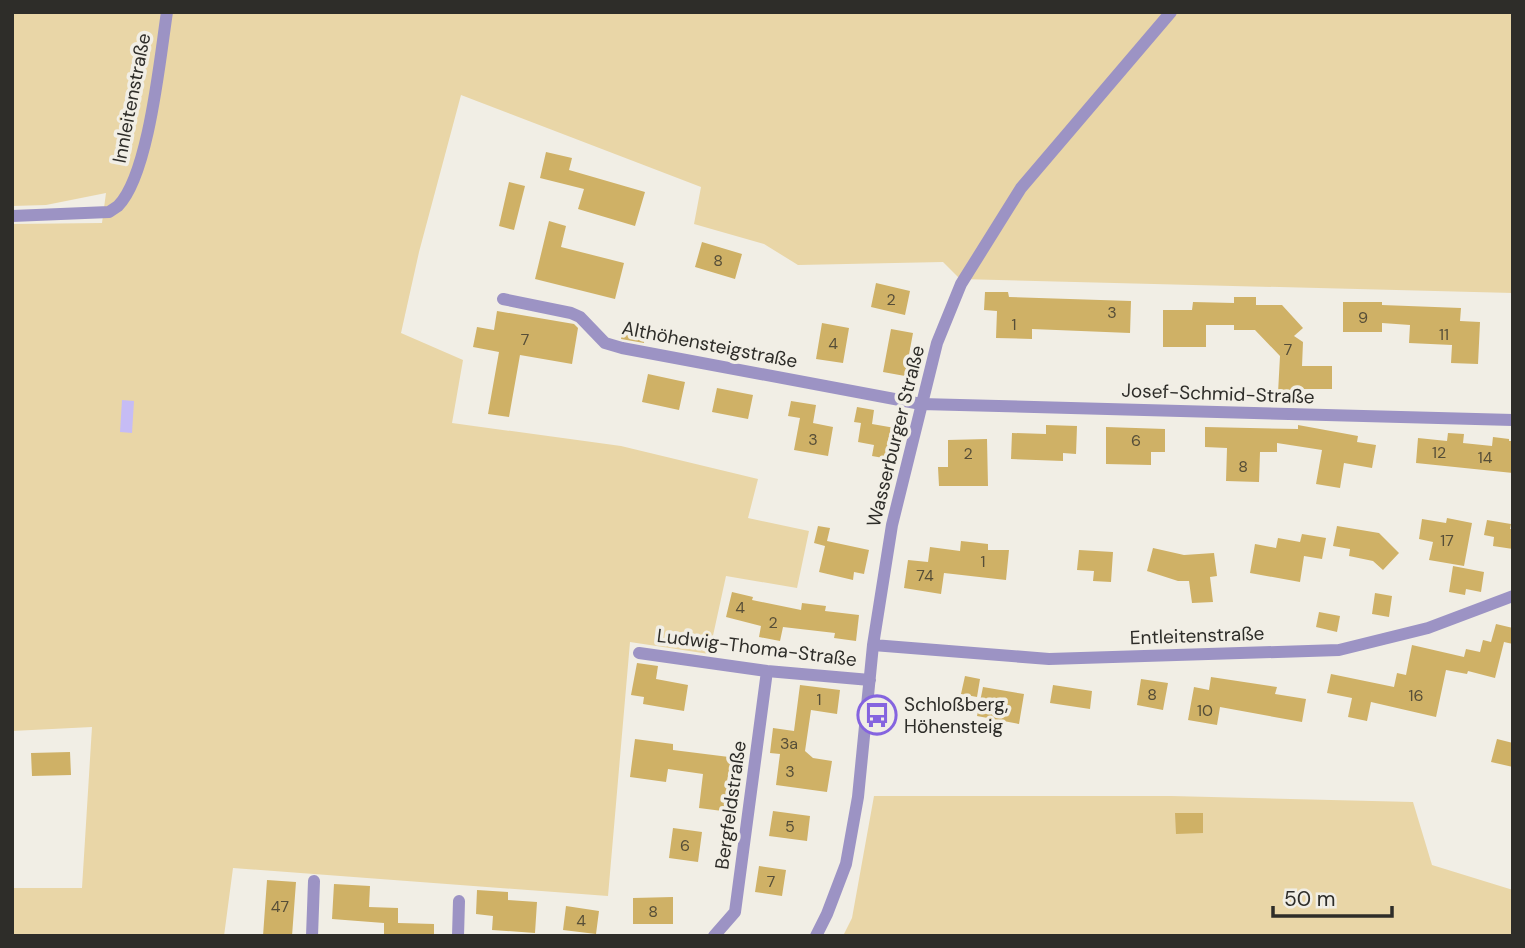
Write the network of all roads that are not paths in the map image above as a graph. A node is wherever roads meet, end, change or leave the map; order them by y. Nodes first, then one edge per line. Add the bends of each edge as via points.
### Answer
1 (167, 12) edge
2 (1171, 12) edge
3 (12, 216) edge
4 (503, 299) dead end
5 (921, 404) junction
6 (1513, 420) edge
7 (1513, 596) edge
8 (873, 645) junction
9 (639, 653) dead end
10 (767, 671) junction
11 (870, 680) junction
12 (314, 881) dead end
13 (459, 901) dead end
14 (312, 936) edge
15 (458, 936) edge
16 (714, 936) edge
17 (816, 936) edge

1 - 3 street, Innleitenstraße via 140,162 118,206 109,212
2 - 5 street, Wasserburger Straße via 1021,188 961,284 937,343
4 - 5 street, Althöhensteigstraße via 571,313 605,343 622,348
5 - 6 street, Josef-Schmid-Straße
5 - 8 street, Wasserburger Straße via 892,525
7 - 8 street, Entleitenstraße via 1428,628 1339,650 1049,659
8 - 11 street, Wasserburger Straße
9 - 10 street, Ludwig-Thoma-Straße
10 - 11 street, Ludwig-Thoma-Straße
10 - 16 street, Bergfeldstraße via 735,912
11 - 17 street, Wasserburger Straße via 846,864
12 - 14 street
13 - 15 street

